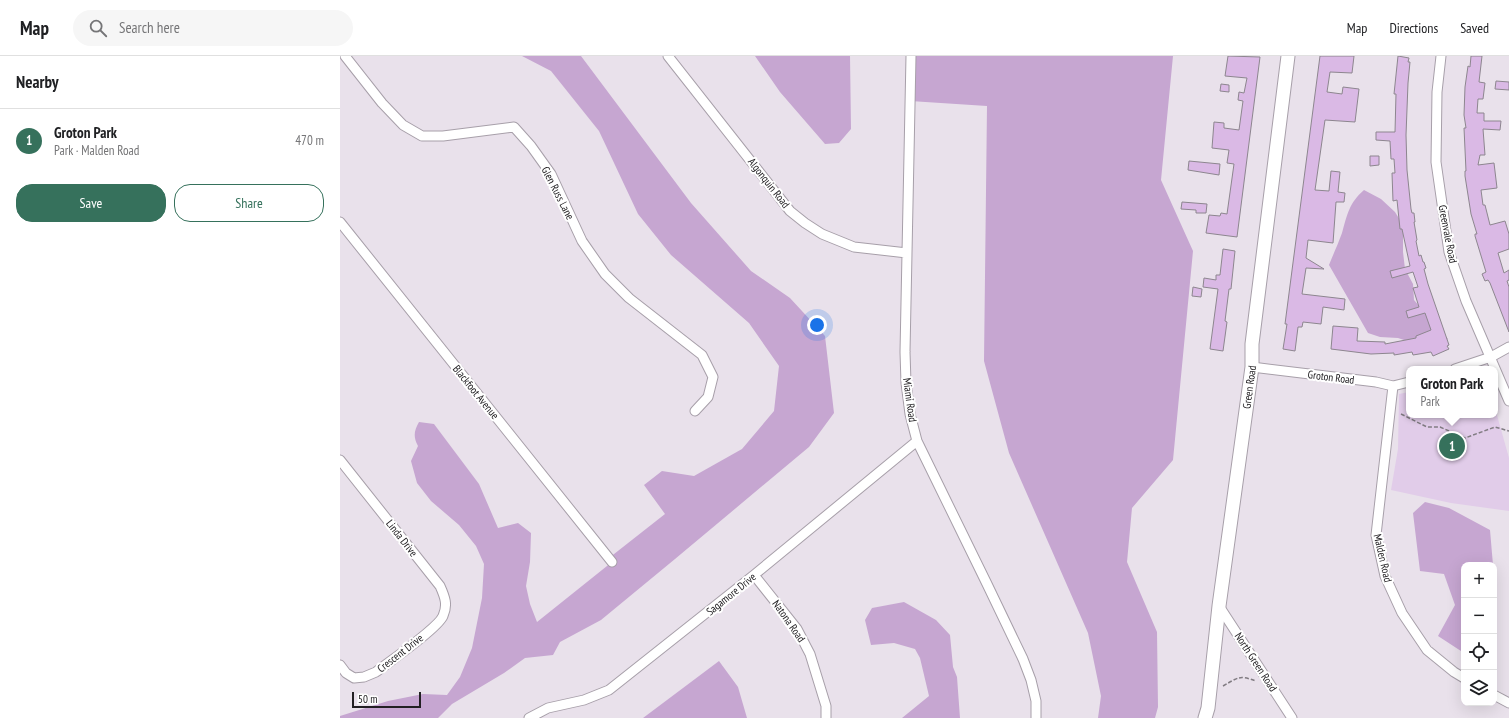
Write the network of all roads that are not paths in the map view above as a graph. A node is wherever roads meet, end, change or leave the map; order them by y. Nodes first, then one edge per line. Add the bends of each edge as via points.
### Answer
1 (345, 56) edge
2 (668, 56) edge
3 (911, 56) edge
4 (1288, 56) edge
5 (1441, 56) edge
6 (340, 222) edge
7 (907, 253) junction
8 (1509, 347) edge
9 (1491, 356) junction
10 (1463, 366) edge
11 (1495, 366) edge
12 (1252, 367) junction
13 (1498, 374) edge
14 (1406, 383) edge
15 (1394, 386) junction
16 (1509, 401) edge
17 (695, 411) dead end
18 (917, 442) junction
19 (340, 460) edge
20 (612, 562) dead end
21 (754, 575) junction
22 (1219, 606) junction
23 (439, 623) joint
24 (340, 665) edge
25 (1461, 676) edge
26 (1497, 697) edge
27 (1509, 703) edge
28 (529, 718) edge
29 (826, 718) edge
30 (1036, 718) edge
31 (1205, 718) edge
32 (1292, 718) edge

1 - 17 street, Glen Russ Lane via 403,125 422,136 443,136 514,127 551,174 582,241 605,274 629,298 702,355 713,377 708,397
2 - 7 street, Algonquin Road via 790,211 804,223 822,234 854,247
3 - 7 street, Miami Road
4 - 12 main road, Green Road via 1252,344
5 - 9 street, Greenvale Road via 1437,92 1436,162 1449,252 1466,301
6 - 20 street, Blackfoot Avenue
7 - 18 street, Miami Road via 906,383
8 - 9 street
9 - 10 street
9 - 11 street, Greenvale Road
12 - 15 street, Groton Road
12 - 22 main road, Green Road
13 - 16 street, Greenvale Road
14 - 15 street, Groton Road
15 - 25 street, Malden Road via 1376,535 1385,576 1402,613 1427,650
18 - 21 street, Sagamore Drive
18 - 30 street, Miami Road via 1023,659 1036,701
19 - 23 street, Linda Drive via 440,586 446,598 446,608
21 - 28 street, Sagamore Drive via 609,690 584,700 548,708
21 - 29 street, Natona Road via 797,629 810,654 826,706
22 - 31 main road, Green Road
22 - 32 street, North Green Road
23 - 24 street, Crescent Drive via 376,672 354,678
26 - 27 street

